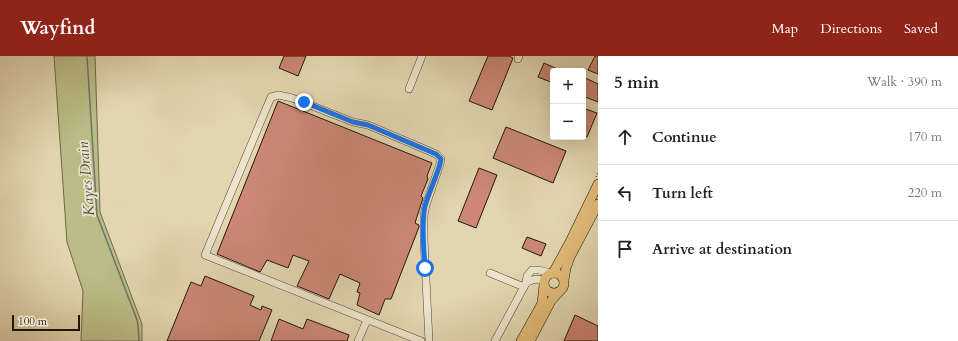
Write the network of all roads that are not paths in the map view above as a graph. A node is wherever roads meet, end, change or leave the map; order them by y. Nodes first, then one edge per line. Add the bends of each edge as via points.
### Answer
1 (422, 56) edge
2 (409, 89) dead end
3 (598, 184) edge
4 (598, 204) edge
5 (490, 273) dead end
6 (552, 273) junction
7 (564, 280) junction
8 (544, 284) junction
9 (525, 285) junction
10 (558, 293) junction
11 (367, 320) junction
12 (358, 341) edge
13 (421, 341) edge
14 (429, 341) edge
15 (495, 341) edge
16 (521, 341) edge
17 (530, 341) edge

1 - 2 lane
3 - 6 main road
4 - 7 main road via 570,257
5 - 9 lane
6 - 7 main road via 561,275
6 - 8 main road via 545,278
6 - 9 lane via 532,270
7 - 10 main road via 564,286
8 - 9 lane via 537,278
8 - 10 main road via 551,293
8 - 16 main road via 542,303
9 - 15 lane
10 - 17 main road via 551,301
11 - 12 lane
11 - 13 lane
11 - 14 lane via 205,255 271,97 279,95 292,98 353,122 368,125 436,154 441,159 424,215

